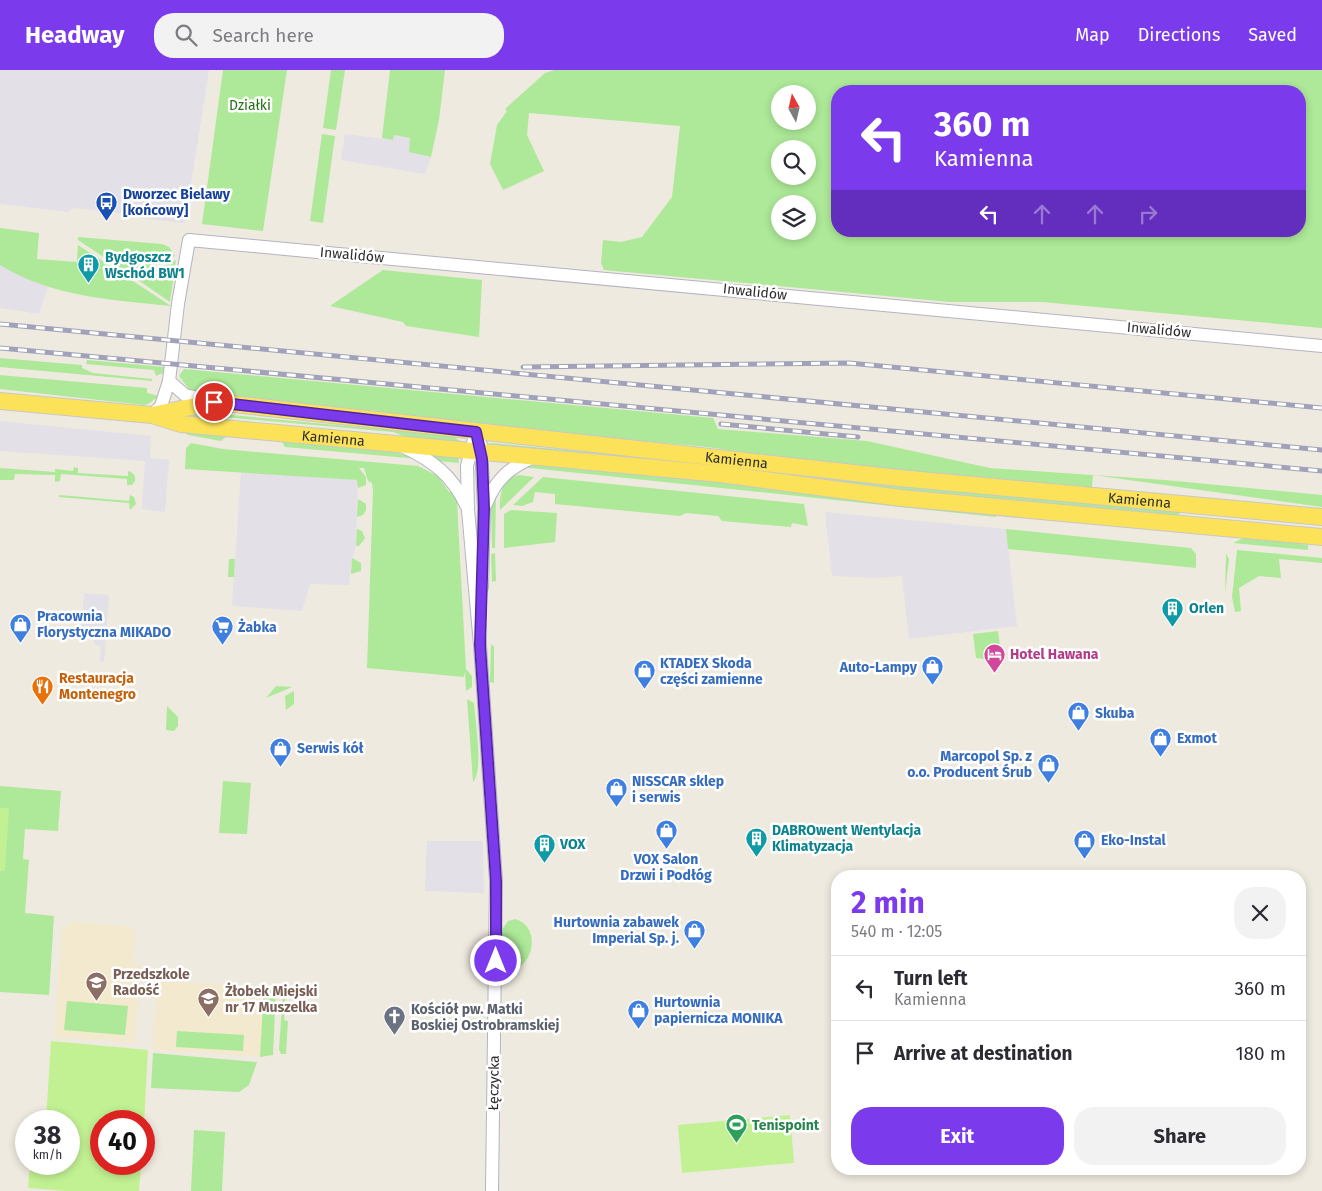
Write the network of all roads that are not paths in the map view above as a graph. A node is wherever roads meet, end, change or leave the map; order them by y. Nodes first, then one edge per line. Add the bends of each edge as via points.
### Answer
1 (1322, 346) edge
2 (169, 381) junction
3 (0, 401) edge
4 (214, 402) junction
5 (152, 416) junction
6 (476, 432) junction
7 (396, 443) junction
8 (476, 451) junction
9 (537, 456) junction
10 (484, 508) junction
11 (468, 510) junction
12 (1322, 518) edge
13 (1322, 538) edge
14 (480, 645) junction
15 (492, 1191) edge

1 - 2 street, Inwalidów via 189,240
2 - 4 street via 185,395
2 - 5 street via 161,406
3 - 5 main road, Kamienna
4 - 5 main road, Kamienna
4 - 6 main road, Kamienna
5 - 7 main road, Kamienna via 180,424
6 - 8 street, Łęczycka
6 - 12 main road, Kamienna via 899,478
7 - 8 main road, Kamienna
7 - 11 street via 446,472
8 - 9 main road, Kamienna
8 - 10 street, Łęczycka
8 - 11 street, Łęczycka via 467,466
9 - 10 street via 504,473
9 - 13 main road, Kamienna via 720,474 901,498
10 - 14 street, Łęczycka
11 - 14 street, Łęczycka
14 - 15 street, Łęczycka via 496,881

